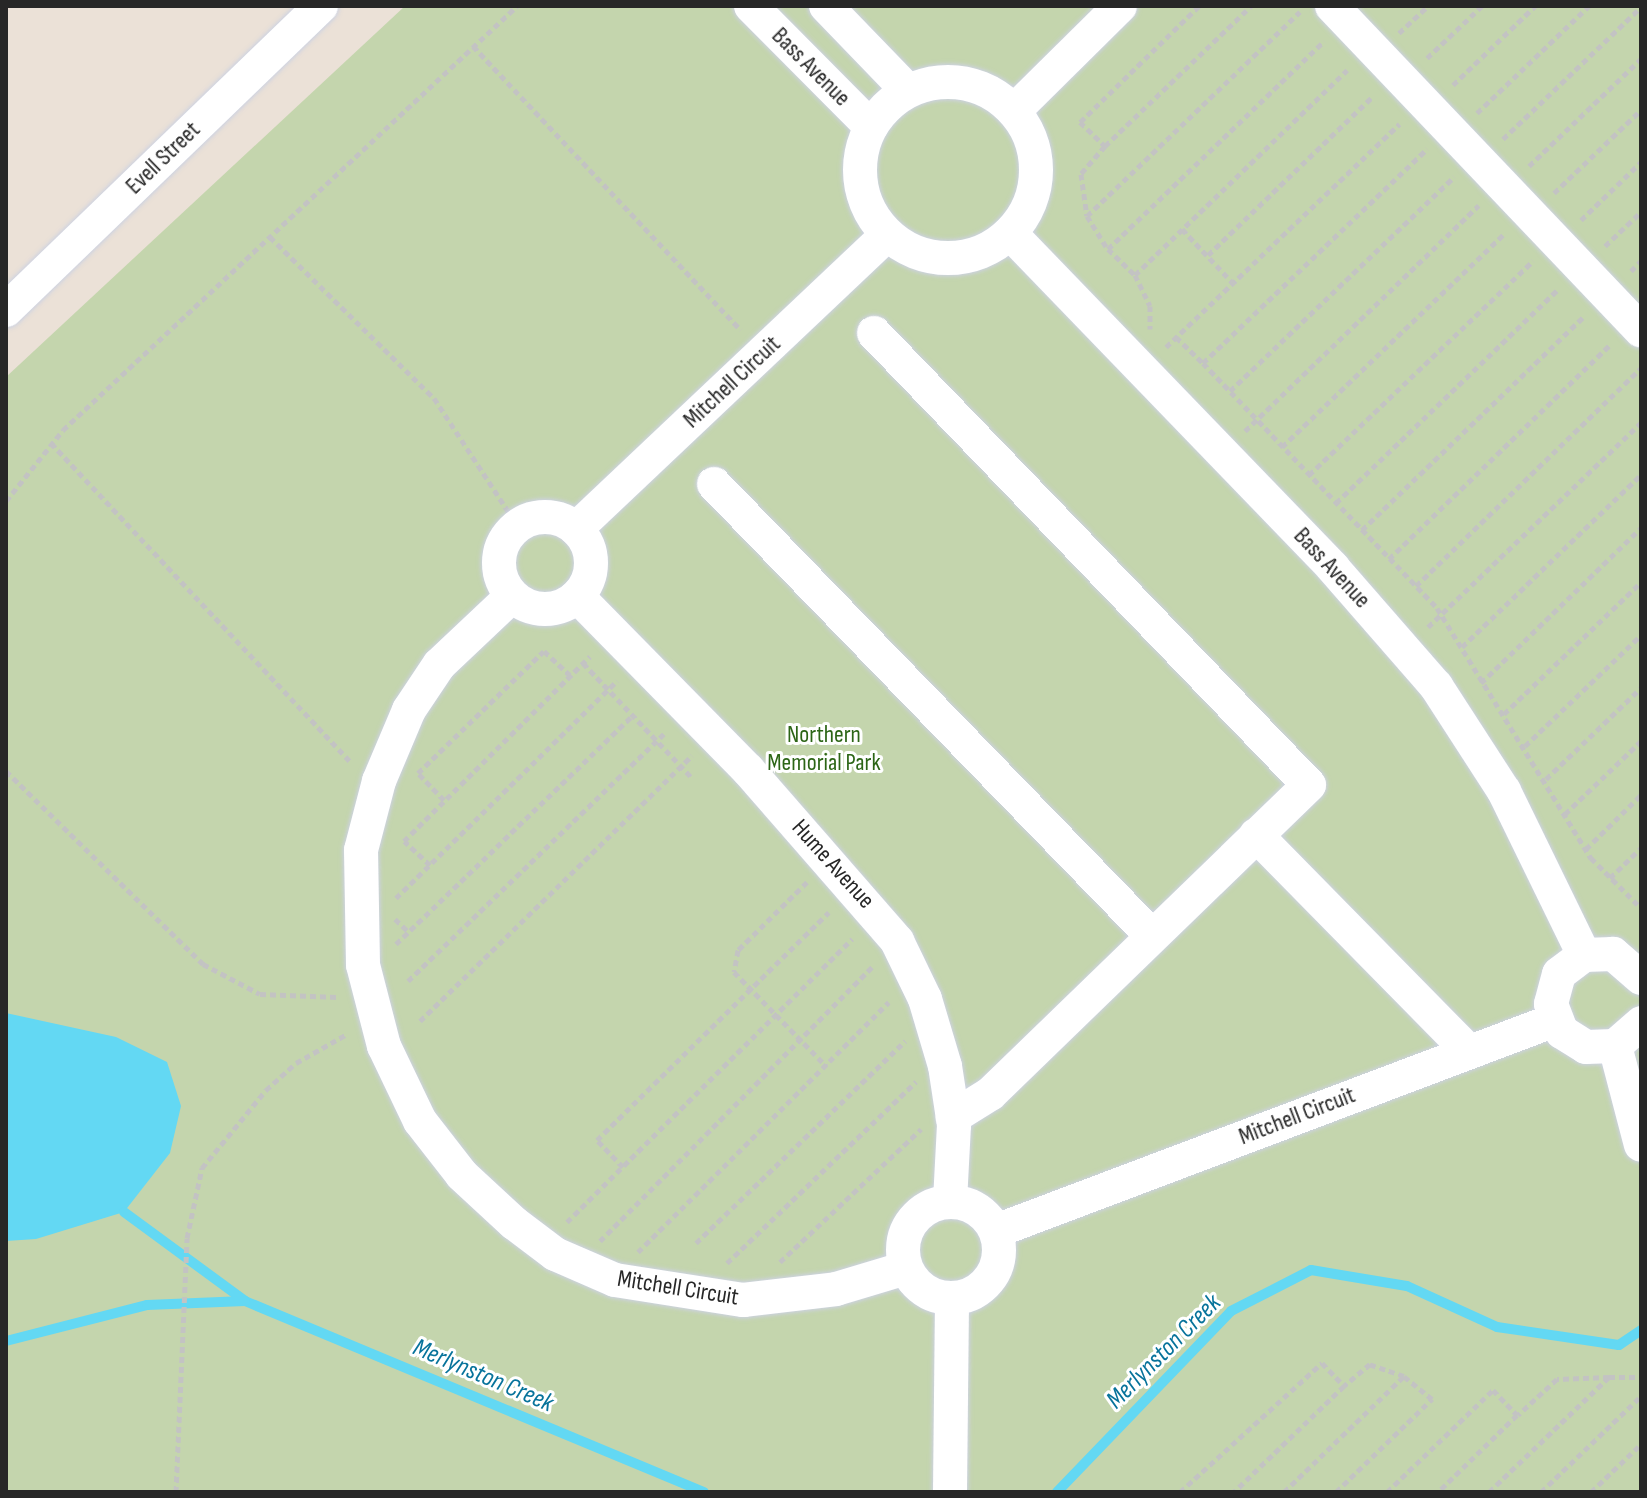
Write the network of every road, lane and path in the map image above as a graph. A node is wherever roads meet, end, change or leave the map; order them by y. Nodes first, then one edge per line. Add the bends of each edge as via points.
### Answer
1 (321, 6) edge
2 (517, 6) edge
3 (751, 6) edge
4 (826, 6) edge
5 (1120, 6) edge
6 (1199, 6) edge
7 (1251, 6) edge
8 (1306, 6) edge
9 (1482, 6) edge
10 (1535, 6) edge
11 (1589, 6) edge
12 (1641, 7) edge
13 (1339, 13) edge
14 (473, 46) junction
15 (1371, 47) junction
16 (1641, 59) edge
17 (908, 91) junction
18 (1641, 110) edge
19 (1014, 111) junction
20 (871, 127) junction
21 (1105, 146) junction
22 (1464, 146) junction
23 (1641, 162) edge
24 (1641, 212) edge
25 (1087, 216) junction
26 (1182, 229) junction
27 (1010, 233) junction
28 (887, 235) junction
29 (270, 237) junction
30 (1555, 242) junction
31 (1108, 249) junction
32 (1208, 255) junction
33 (1581, 268) junction
34 (1135, 275) junction
35 (1232, 282) junction
36 (1606, 295) junction
37 (6, 310) edge
38 (1637, 326) edge
39 (874, 333) dead end
40 (1176, 337) junction
41 (762, 353) junction
42 (1641, 368) edge
43 (1141, 371) junction
44 (1230, 392) dead end
45 (1641, 423) edge
46 (51, 443) junction
47 (1282, 447) dead end
48 (1221, 453) junction
49 (1309, 475) dead end
50 (1641, 475) edge
51 (714, 484) dead end
52 (6, 501) edge
53 (1336, 503) dead end
54 (517, 525) junction
55 (1641, 528) edge
56 (576, 529) junction
57 (1362, 530) dead end
58 (1389, 559) dead end
59 (1641, 582) edge
60 (1416, 586) dead end
61 (512, 596) junction
62 (577, 596) junction
63 (1641, 635) edge
64 (1462, 647) dead end
65 (1405, 649) junction
66 (590, 656) dead end
67 (583, 663) junction
68 (570, 675) junction
69 (620, 677) dead end
70 (1481, 683) dead end
71 (1641, 688) edge
72 (608, 689) junction
73 (689, 710) junction
74 (633, 715) junction
75 (714, 735) junction
76 (657, 741) junction
77 (1641, 741) edge
78 (1474, 744) junction
79 (1525, 746) dead end
80 (682, 766) junction
81 (6, 771) edge
82 (418, 773) junction
83 (692, 778) dead end
84 (1546, 779) dead end
85 (379, 781) junction
86 (1641, 795) edge
87 (444, 800) junction
88 (1565, 814) dead end
89 (1256, 835) junction
90 (1641, 848) edge
91 (1586, 849) dead end
92 (830, 859) junction
93 (430, 865) junction
94 (1610, 878) dead end
95 (855, 886) junction
96 (1641, 901) edge
97 (1641, 908) edge
98 (877, 914) junction
99 (409, 932) junction
100 (1152, 936) junction
101 (897, 941) junction
102 (390, 950) dead end
103 (1584, 955) junction
104 (916, 976) junction
105 (1641, 978) edge
106 (408, 981) dead end
107 (751, 989) junction
108 (374, 1008) junction
109 (776, 1015) junction
110 (930, 1017) junction
111 (1555, 1020) junction
112 (420, 1021) dead end
113 (1641, 1023) edge
114 (800, 1039) junction
115 (1615, 1046) junction
116 (1468, 1051) junction
117 (942, 1056) junction
118 (826, 1066) junction
119 (952, 1109) junction
120 (1641, 1145) edge
121 (623, 1167) junction
122 (950, 1201) junction
123 (996, 1231) junction
124 (600, 1241) dead end
125 (696, 1243) dead end
126 (543, 1245) junction
127 (727, 1263) dead end
128 (906, 1268) junction
129 (767, 1274) dead end
130 (612, 1278) junction
131 (952, 1298) junction
132 (1404, 1376) junction
133 (1609, 1377) junction
134 (1641, 1377) edge
135 (1344, 1386) junction
136 (1641, 1396) edge
137 (1517, 1415) junction
138 (1641, 1444) edge
139 (176, 1492) edge
140 (950, 1492) edge
141 (1180, 1492) edge
142 (1234, 1492) edge
143 (1284, 1492) edge
144 (1336, 1492) edge
145 (1387, 1492) edge
146 (1438, 1492) edge
147 (1489, 1492) edge
148 (1541, 1492) edge
149 (1591, 1492) edge

1 - 37 street, Evell Street
2 - 14 path
3 - 20 street, Bass Avenue
4 - 17 street
5 - 19 street
6 - 21 path via 1080,122
7 - 21 path
8 - 25 path
9 - 22 path
10 - 22 path
11 - 22 path
12 - 22 path
13 - 15 street
13 - 31 path
14 - 29 path
14 - 41 path
15 - 22 street
15 - 26 path
16 - 22 path
17 - 19 street via 964,83
17 - 20 street
18 - 22 path
19 - 27 street via 1029,134 1035,187
20 - 28 street via 860,155 860,184
21 - 25 path via 1081,174
22 - 30 street
22 - 32 path
22 - 35 path
22 - 40 path via 1203,363
22 - 44 path
22 - 47 path
22 - 48 path
23 - 30 path
24 - 33 path
25 - 31 path
26 - 32 path
26 - 34 path
27 - 28 street via 962,258 935,258
27 - 43 street, Bass Avenue
28 - 41 street, Mitchell Circuit
29 - 46 path
29 - 54 path via 434,398
30 - 33 street
30 - 49 path
31 - 34 path
32 - 35 path
33 - 36 street
33 - 53 path
34 - 43 path via 1150,306
35 - 40 path
36 - 38 street
36 - 57 path
38 - 58 path
39 - 89 street via 1309,785
40 - 43 path
41 - 56 street, Mitchell Circuit
42 - 60 path
43 - 48 street, Bass Avenue
45 - 65 path
46 - 52 path
46 - 85 path via 354,766
48 - 65 street, Bass Avenue
50 - 64 path
51 - 100 street
54 - 56 street via 547,516
54 - 61 street via 500,552 498,568
55 - 70 path
56 - 62 street via 590,569
59 - 78 path
61 - 62 street via 537,609
61 - 85 street, Mitchell Circuit via 439,665 409,710
62 - 73 street, Hume Avenue
63 - 79 path
65 - 78 street, Bass Avenue
66 - 67 path
67 - 68 path
67 - 72 path
68 - 82 path via 544,651
68 - 87 path
69 - 72 path
71 - 84 path
72 - 74 path
72 - 93 path
73 - 75 street, Hume Avenue
73 - 76 path
74 - 76 path
74 - 99 path
75 - 80 path
75 - 92 street, Hume Avenue
76 - 80 path
76 - 106 path
77 - 88 path
78 - 103 street, Bass Avenue via 1504,791
80 - 83 path
80 - 112 path
81 - 108 path via 180,945 223,978 288,998
82 - 85 path
82 - 87 path
85 - 108 street, Mitchell Circuit via 361,850 358,923
86 - 91 path
87 - 93 path via 404,841
89 - 100 street
89 - 116 street
90 - 94 path
92 - 95 street, Hume Avenue
92 - 107 path via 738,950 734,972
93 - 99 path via 384,909
95 - 98 street, Hume Avenue
95 - 107 path
96 - 97 path
98 - 101 street, Hume Avenue
98 - 109 path
99 - 102 path
100 - 119 street via 990,1094
101 - 104 street, Hume Avenue
101 - 114 path
103 - 105 street via 1613,954
103 - 111 street via 1555,981
104 - 110 street, Hume Avenue
104 - 118 path
107 - 109 path
107 - 121 path via 597,1140
108 - 126 street, Mitchell Circuit via 420,1121 462,1175
108 - 139 path via 296,1063 216,1144 202,1168 187,1238
109 - 114 path
109 - 121 path
110 - 117 street, Hume Avenue
110 - 125 path
111 - 115 street via 1573,1042
111 - 116 street, Mitchell Circuit
113 - 115 street
114 - 118 path
114 - 124 path
115 - 120 street
116 - 123 street, Mitchell Circuit
117 - 119 street, Hume Avenue
117 - 127 path
118 - 130 path
119 - 122 street, Hume Avenue
119 - 129 path
121 - 126 path
122 - 123 street via 978,1209
122 - 128 street via 921,1212 910,1224 904,1238
123 - 131 street via 1000,1247 992,1276 967,1296
126 - 130 street, Mitchell Circuit
128 - 130 street, Mitchell Circuit via 836,1289 743,1300
128 - 131 street via 925,1290
131 - 140 street
132 - 135 path via 1370,1364
132 - 143 path
132 - 144 path via 1432,1399
133 - 134 path
133 - 137 path via 1557,1379
133 - 147 path
135 - 141 path via 1315,1363
135 - 142 path
136 - 148 path
137 - 145 path via 1493,1390
137 - 146 path
138 - 149 path

